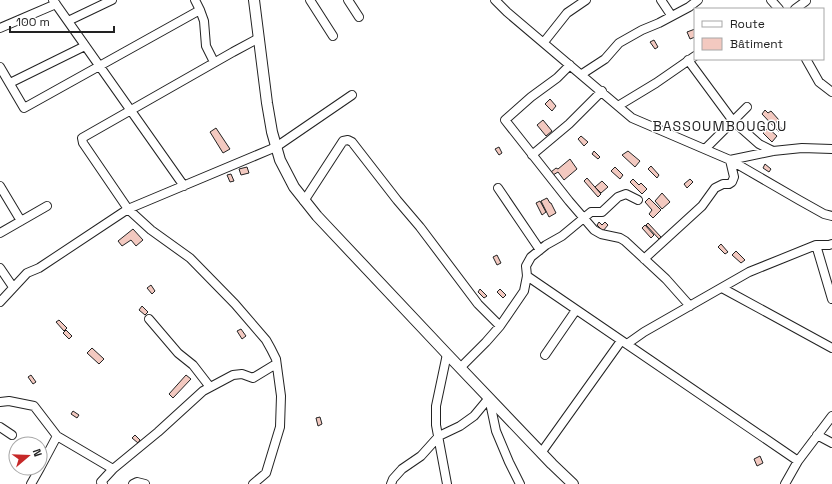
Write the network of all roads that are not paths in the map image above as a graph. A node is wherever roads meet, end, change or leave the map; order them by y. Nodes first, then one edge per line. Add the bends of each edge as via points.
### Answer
1 (112, 0) edge
2 (195, 0) edge
3 (254, 0) edge
4 (310, 0) edge
5 (348, 0) edge
6 (496, 0) edge
7 (586, 0) edge
8 (661, 0) edge
9 (698, 0) edge
10 (771, 0) edge
11 (806, 1) dead end
12 (55, 2) edge
13 (778, 8) edge
14 (796, 8) edge
15 (200, 10) junction
16 (671, 15) junction
17 (359, 17) dead end
18 (68, 21) junction
19 (0, 28) edge
20 (333, 36) dead end
21 (259, 38) junction
22 (544, 42) junction
23 (86, 46) junction
24 (692, 58) edge
25 (807, 60) edge
26 (214, 62) junction
27 (570, 65) junction
28 (99, 66) junction
29 (0, 67) edge
30 (582, 74) junction
31 (10, 83) junction
32 (602, 91) junction
33 (832, 92) edge
34 (352, 95) dead end
35 (618, 106) junction
36 (747, 107) dead end
37 (131, 111) junction
38 (733, 121) junction
39 (276, 147) junction
40 (832, 148) edge
41 (705, 149) junction
42 (773, 151) junction
43 (532, 155) junction
44 (730, 160) junction
45 (0, 186) edge
46 (184, 186) junction
47 (498, 188) dead end
48 (638, 200) dead end
49 (304, 201) junction
50 (46, 206) dead end
51 (128, 209) junction
52 (832, 216) edge
53 (585, 218) junction
54 (21, 220) junction
55 (0, 233) edge
56 (832, 244) edge
57 (816, 245) junction
58 (540, 250) junction
59 (644, 259) junction
60 (0, 268) edge
61 (528, 276) junction
62 (13, 287) junction
63 (722, 288) junction
64 (832, 299) edge
65 (0, 302) edge
66 (690, 306) junction
67 (576, 310) junction
68 (149, 319) dead end
69 (500, 326) junction
70 (624, 343) junction
71 (832, 348) edge
72 (447, 354) junction
73 (545, 355) dead end
74 (276, 364) junction
75 (460, 368) junction
76 (210, 387) junction
77 (489, 398) junction
78 (0, 402) edge
79 (832, 416) edge
80 (0, 427) edge
81 (12, 435) dead end
82 (817, 435) junction
83 (57, 436) junction
84 (439, 436) junction
85 (832, 443) edge
86 (48, 453) edge
87 (541, 453) junction
88 (798, 461) junction
89 (113, 469) junction
90 (103, 484) edge
91 (133, 484) edge
92 (145, 484) edge
93 (253, 484) edge
94 (392, 484) edge
95 (447, 484) edge
96 (520, 484) edge
97 (573, 484) edge
98 (784, 484) edge

1 - 18 street
2 - 15 street
3 - 21 main road
4 - 20 street
5 - 17 street
6 - 22 street
7 - 22 street via 568,13
8 - 16 street
9 - 16 street
10 - 13 street
11 - 14 street
12 - 18 street
12 - 19 street
15 - 26 street via 204,21 206,46
15 - 28 street
16 - 30 street via 619,43 605,58
18 - 23 street
21 - 26 street
21 - 39 main road via 267,103
22 - 27 street
23 - 28 street
23 - 31 street
24 - 35 street
24 - 38 street
25 - 33 street via 819,82
26 - 37 street
27 - 30 street
27 - 43 street via 505,120
28 - 31 street via 24,108
28 - 37 street
29 - 31 street
30 - 32 street
32 - 35 street
32 - 43 street via 569,124
34 - 39 street
35 - 41 street via 632,118
36 - 38 street
37 - 46 street
37 - 51 street via 82,138
38 - 41 street
38 - 42 street via 758,144
39 - 46 street
39 - 49 main road via 286,174
40 - 42 street
41 - 44 street
42 - 44 street
43 - 53 street
44 - 52 street via 824,214
44 - 59 street via 734,177 732,182 715,188 702,206
45 - 54 street
46 - 51 street
47 - 58 street
48 - 53 street via 626,194 618,197 602,212 591,212
49 - 69 street via 343,141 352,142 478,304
49 - 72 main road
50 - 54 street
51 - 62 street via 39,268 27,273
51 - 74 street via 146,226 190,258 223,291 266,340
53 - 58 street
53 - 59 street via 594,230 620,238
54 - 55 street
56 - 57 street
57 - 63 street via 749,272
57 - 64 street
58 - 61 street via 531,257 526,266
59 - 66 street
60 - 62 street
61 - 67 street
61 - 69 street via 524,291
62 - 65 street
63 - 66 street
63 - 71 street
66 - 70 street
67 - 70 street
67 - 73 street
68 - 76 street via 178,353 193,365
69 - 75 street
70 - 87 street
70 - 88 street
72 - 75 main road
72 - 84 street via 436,406
74 - 76 street via 253,378 242,374 233,375
74 - 93 street via 281,396 280,427 266,473
75 - 77 main road
76 - 89 street via 203,390
77 - 84 street via 474,416
77 - 87 main road
77 - 96 street via 496,430
78 - 83 street via 9,400 34,406
79 - 82 street
80 - 81 street
82 - 85 street
82 - 88 street
83 - 86 street
83 - 89 street
84 - 94 street via 421,456 402,469
84 - 95 street
87 - 97 main road
88 - 98 street
89 - 90 street via 101,482
91 - 92 street

